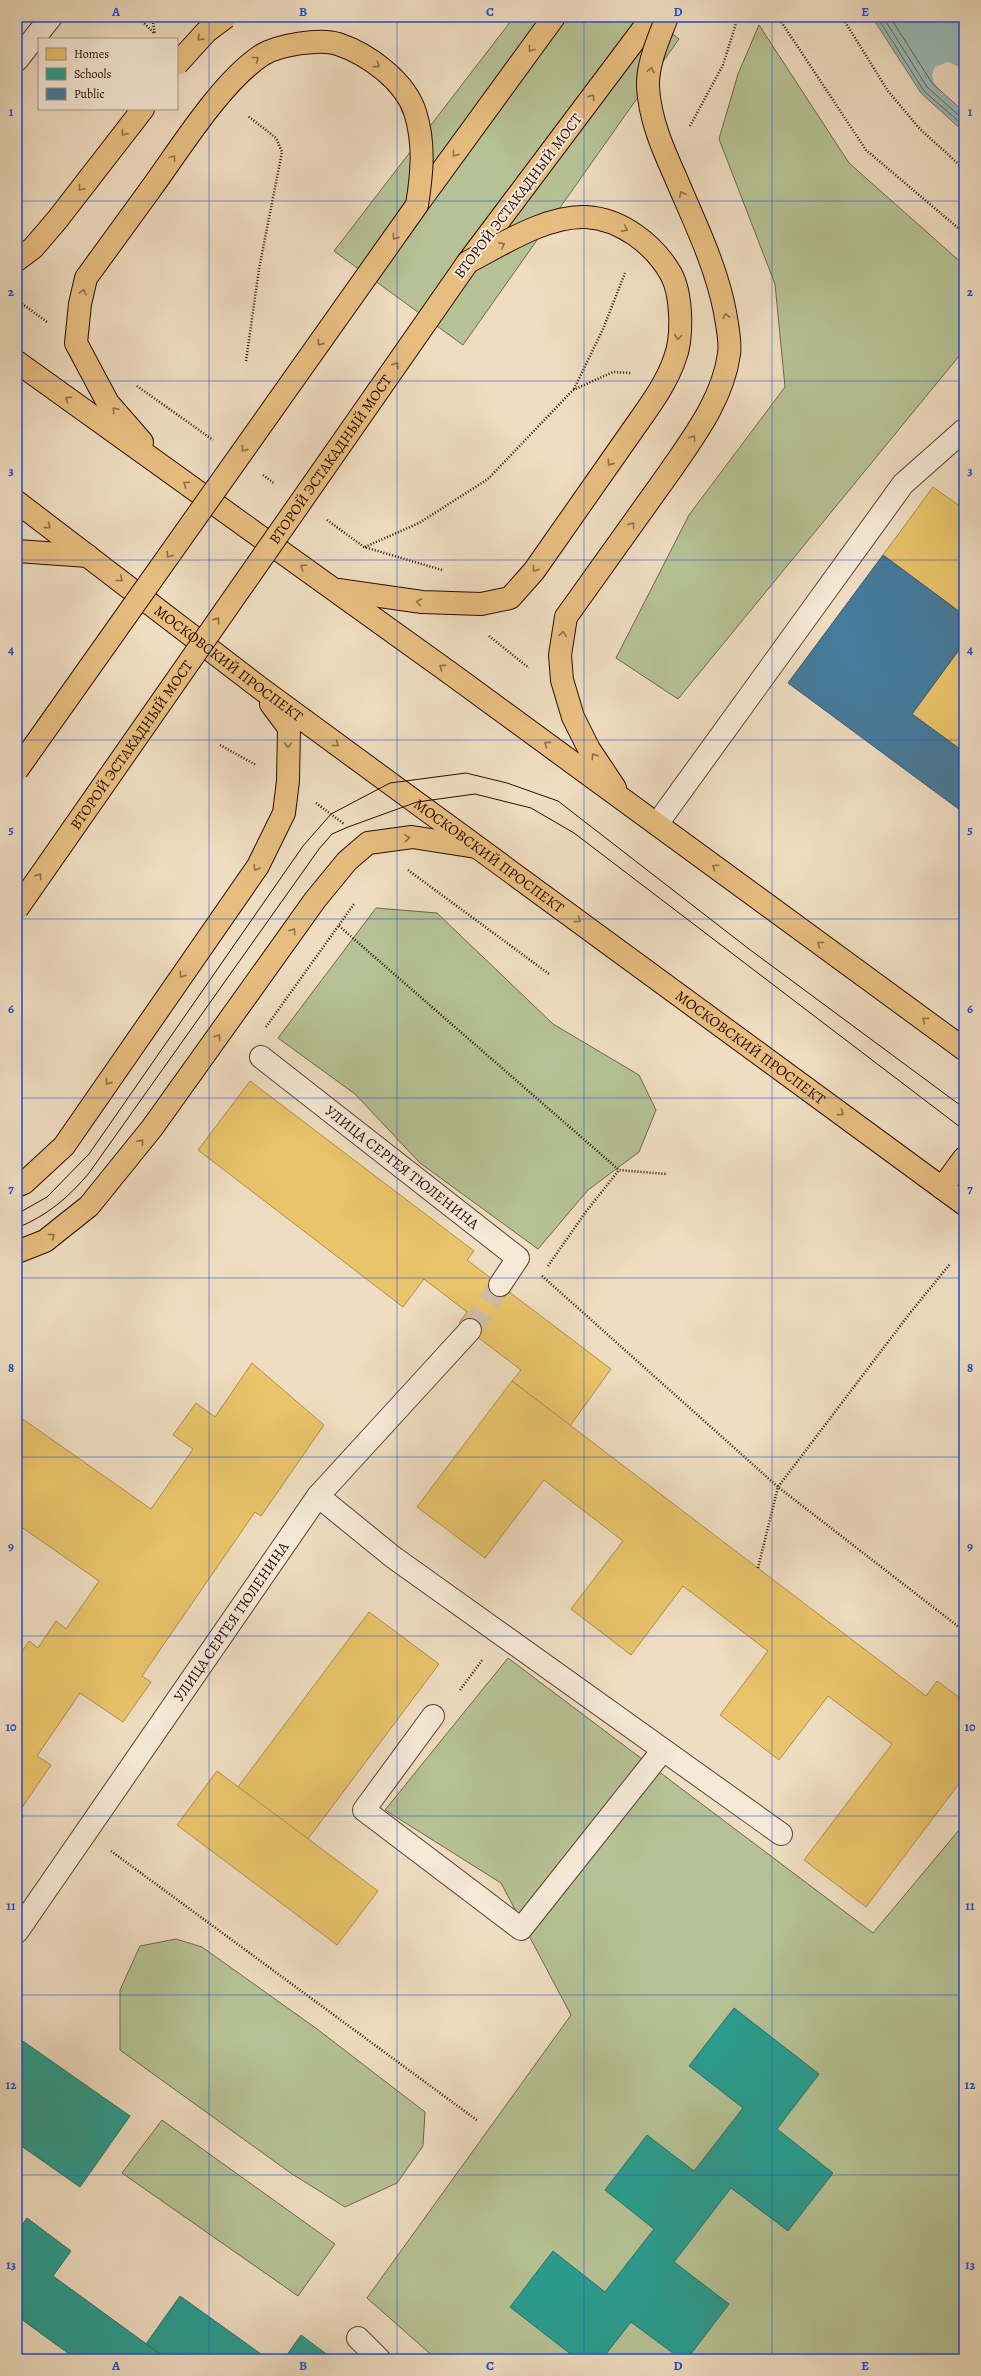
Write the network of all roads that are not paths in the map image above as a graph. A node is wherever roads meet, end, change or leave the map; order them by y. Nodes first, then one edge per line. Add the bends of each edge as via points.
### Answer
1 (51, 17) edge
2 (226, 17) edge
3 (554, 17) edge
4 (652, 17) edge
5 (667, 17) edge
6 (17, 60) edge
7 (178, 63) edge
8 (142, 110) edge
9 (417, 205) junction
10 (17, 260) edge
11 (468, 262) junction
12 (17, 362) edge
13 (964, 430) edge
14 (168, 472) junction
15 (17, 502) edge
16 (17, 551) edge
17 (88, 556) junction
18 (335, 590) junction
19 (260, 688) junction
20 (17, 770) edge
21 (624, 800) junction
22 (657, 824) junction
23 (479, 847) junction
24 (17, 909) edge
25 (964, 1049) edge
26 (261, 1057) dead end
27 (964, 1158) edge
28 (17, 1186) edge
29 (942, 1188) junction
30 (964, 1204) edge
31 (17, 1252) edge
32 (500, 1285) tunnel mouth
33 (470, 1330) tunnel mouth
34 (318, 1496) junction
35 (433, 1716) dead end
36 (663, 1750) junction
37 (781, 1834) dead end
38 (20, 1922) edge
39 (358, 2338) dead end
40 (379, 2359) edge

1 - 6 street
2 -> 7 main road, bridge via 206,32
3 -> 9 main road
11 -> 4 main road, ВТОРОЙ ЭСТАКАДНЫЙ МОСТ
21 -> 5 main road, bridge via 589,749 573,717 562,680 560,655 566,617 701,427 724,376 729,353 721,291 708,254 659,140 651,114 648,85 654,53
8 -> 10 main road via 57,220 33,248
14 -> 9 main road, bridge via 108,403 76,344 80,304 86,278 223,92 263,54 308,42 337,43 381,67 398,85 415,111 421,139 423,169
9 -> 20 main road, bridge
11 -> 18 main road, bridge via 558,220 586,217 610,222 633,233 651,248 672,275 680,321 676,357 661,390 534,571 510,598 481,604 422,602
24 -> 11 main road, ВТОРОЙ ЭСТАКАДНЫЙ МОСТ, bridge
14 -> 12 main road
13 - 22 street via 903,484
18 -> 14 main road
15 -> 17 main road, МОСКОВСКИЙ ПРОСПЕКТ
16 - 17 main road
17 -> 19 main road, МОСКОВСКИЙ ПРОСПЕКТ
21 -> 18 main road
19 -> 23 main road, МОСКОВСКИЙ ПРОСПЕКТ
19 -> 28 main road via 289,728 288,782 284,813 258,866 64,1146 24,1184
21 - 22 main road
25 -> 22 main road
23 -> 29 main road, МОСКОВСКИЙ ПРОСПЕКТ
31 -> 23 main road via 45,1241 89,1206 152,1128 315,900 347,861 368,843 412,838
26 - 32 street, УЛИЦА СЕРГЕЯ ТЮЛЕНИНА via 518,1258
27 - 29 main road
29 - 30 main road, МОСКОВСКИЙ ПРОСПЕКТ
33 - 34 street, УЛИЦА СЕРГЕЯ ТЮЛЕНИНА
34 - 36 street via 393,1557
34 - 38 street, УЛИЦА СЕРГЕЯ ТЮЛЕНИНА via 86,1833
35 - 36 street via 364,1810 521,1929
36 - 37 street
39 - 40 street

